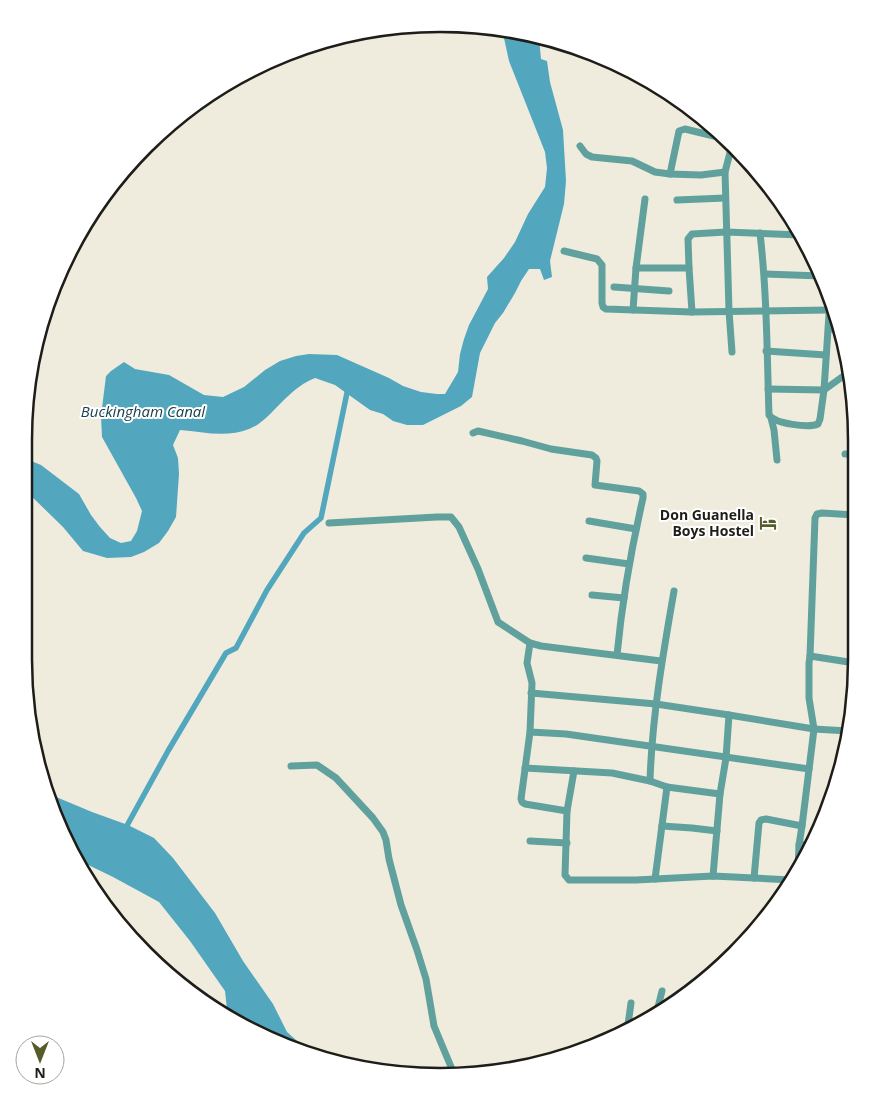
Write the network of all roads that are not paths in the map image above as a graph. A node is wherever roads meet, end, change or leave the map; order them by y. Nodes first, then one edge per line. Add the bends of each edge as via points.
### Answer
1 (710, 135) edge
2 (580, 146) dead end
3 (730, 154) edge
4 (725, 172) junction
5 (670, 174) junction
6 (726, 198) junction
7 (645, 199) dead end
8 (677, 200) dead end
9 (726, 232) junction
10 (760, 233) junction
11 (792, 235) edge
12 (564, 251) dead end
13 (636, 268) junction
14 (688, 268) junction
15 (765, 274) junction
16 (812, 276) edge
17 (614, 287) dead end
18 (635, 289) junction
19 (669, 291) dead end
20 (633, 310) junction
21 (826, 310) edge
22 (729, 311) junction
23 (692, 312) junction
24 (767, 312) junction
25 (829, 319) edge
26 (829, 329) junction
27 (832, 329) edge
28 (766, 351) junction
29 (732, 352) dead end
30 (826, 355) junction
31 (842, 377) edge
32 (768, 389) junction
33 (824, 390) junction
34 (771, 418) junction
35 (473, 433) dead end
36 (777, 460) dead end
37 (848, 515) edge
38 (589, 521) dead end
39 (329, 523) dead end
40 (636, 529) junction
41 (586, 558) dead end
42 (629, 564) junction
43 (674, 591) dead end
44 (592, 595) dead end
45 (624, 598) junction
46 (530, 643) junction
47 (617, 655) junction
48 (810, 656) junction
49 (662, 661) junction
50 (848, 662) edge
51 (531, 693) junction
52 (656, 704) junction
53 (729, 715) junction
54 (814, 729) junction
55 (841, 731) edge
56 (530, 732) junction
57 (651, 746) junction
58 (726, 758) junction
59 (292, 766) dead end
60 (525, 768) junction
61 (809, 768) junction
62 (574, 771) junction
63 (650, 781) junction
64 (667, 787) junction
65 (720, 794) junction
66 (567, 812) junction
67 (662, 826) junction
68 (802, 826) junction
69 (717, 831) junction
70 (530, 841) dead end
71 (567, 843) junction
72 (799, 845) junction
73 (803, 845) edge
74 (799, 853) edge
75 (713, 876) junction
76 (754, 878) junction
77 (655, 879) junction
78 (783, 880) edge
79 (662, 992) dead end
80 (631, 1003) dead end
81 (659, 1003) edge
82 (629, 1021) edge
83 (451, 1068) edge

1 - 5 street via 682,129
2 - 5 street via 592,157 632,160 655,172
3 - 4 street
4 - 5 street
4 - 6 street
6 - 8 street
6 - 9 street
7 - 13 street
9 - 10 street
9 - 14 street via 690,235
9 - 22 street
10 - 11 street
10 - 15 street
12 - 20 street via 600,262 603,307
13 - 14 street
13 - 18 street
14 - 23 street
15 - 16 street
15 - 24 street
17 - 18 street
18 - 19 street
18 - 20 street
20 - 23 street
21 - 24 street
22 - 23 street
22 - 24 street
22 - 29 street
24 - 28 street
25 - 26 street
26 - 27 street
26 - 30 street
28 - 30 street
28 - 32 street
30 - 33 street
31 - 33 street
32 - 33 street
32 - 34 street
33 - 34 street via 818,424 794,424
34 - 36 street
35 - 40 street via 478,431 594,456 597,461 595,485 643,494
37 - 48 street via 822,513 815,518
38 - 40 street
39 - 46 street via 451,517 459,527 498,622
40 - 42 street
41 - 42 street
42 - 45 street
43 - 49 street
44 - 45 street
45 - 47 street
46 - 47 street
46 - 51 street via 527,666
47 - 49 street
48 - 50 street
48 - 54 street via 809,698
49 - 52 street
51 - 52 street
51 - 56 street
52 - 53 street
52 - 57 street
53 - 54 street
53 - 58 street
54 - 55 street
54 - 61 street
56 - 57 street
56 - 60 street
57 - 58 street
57 - 63 street
58 - 61 street
58 - 65 street
59 - 83 street via 317,765 336,778 383,832 401,905 426,979 434,1026
60 - 62 street
60 - 66 street via 522,802
61 - 68 street
62 - 63 street via 612,772
62 - 66 street
63 - 64 street
64 - 65 street
64 - 67 street
65 - 69 street
66 - 71 street
67 - 69 street
67 - 77 street
68 - 72 street
68 - 76 street via 761,820
69 - 75 street
70 - 71 street
71 - 77 street via 565,875 569,880
72 - 73 street
72 - 74 street
75 - 76 street
75 - 77 street
76 - 78 street
79 - 81 street
80 - 82 street

